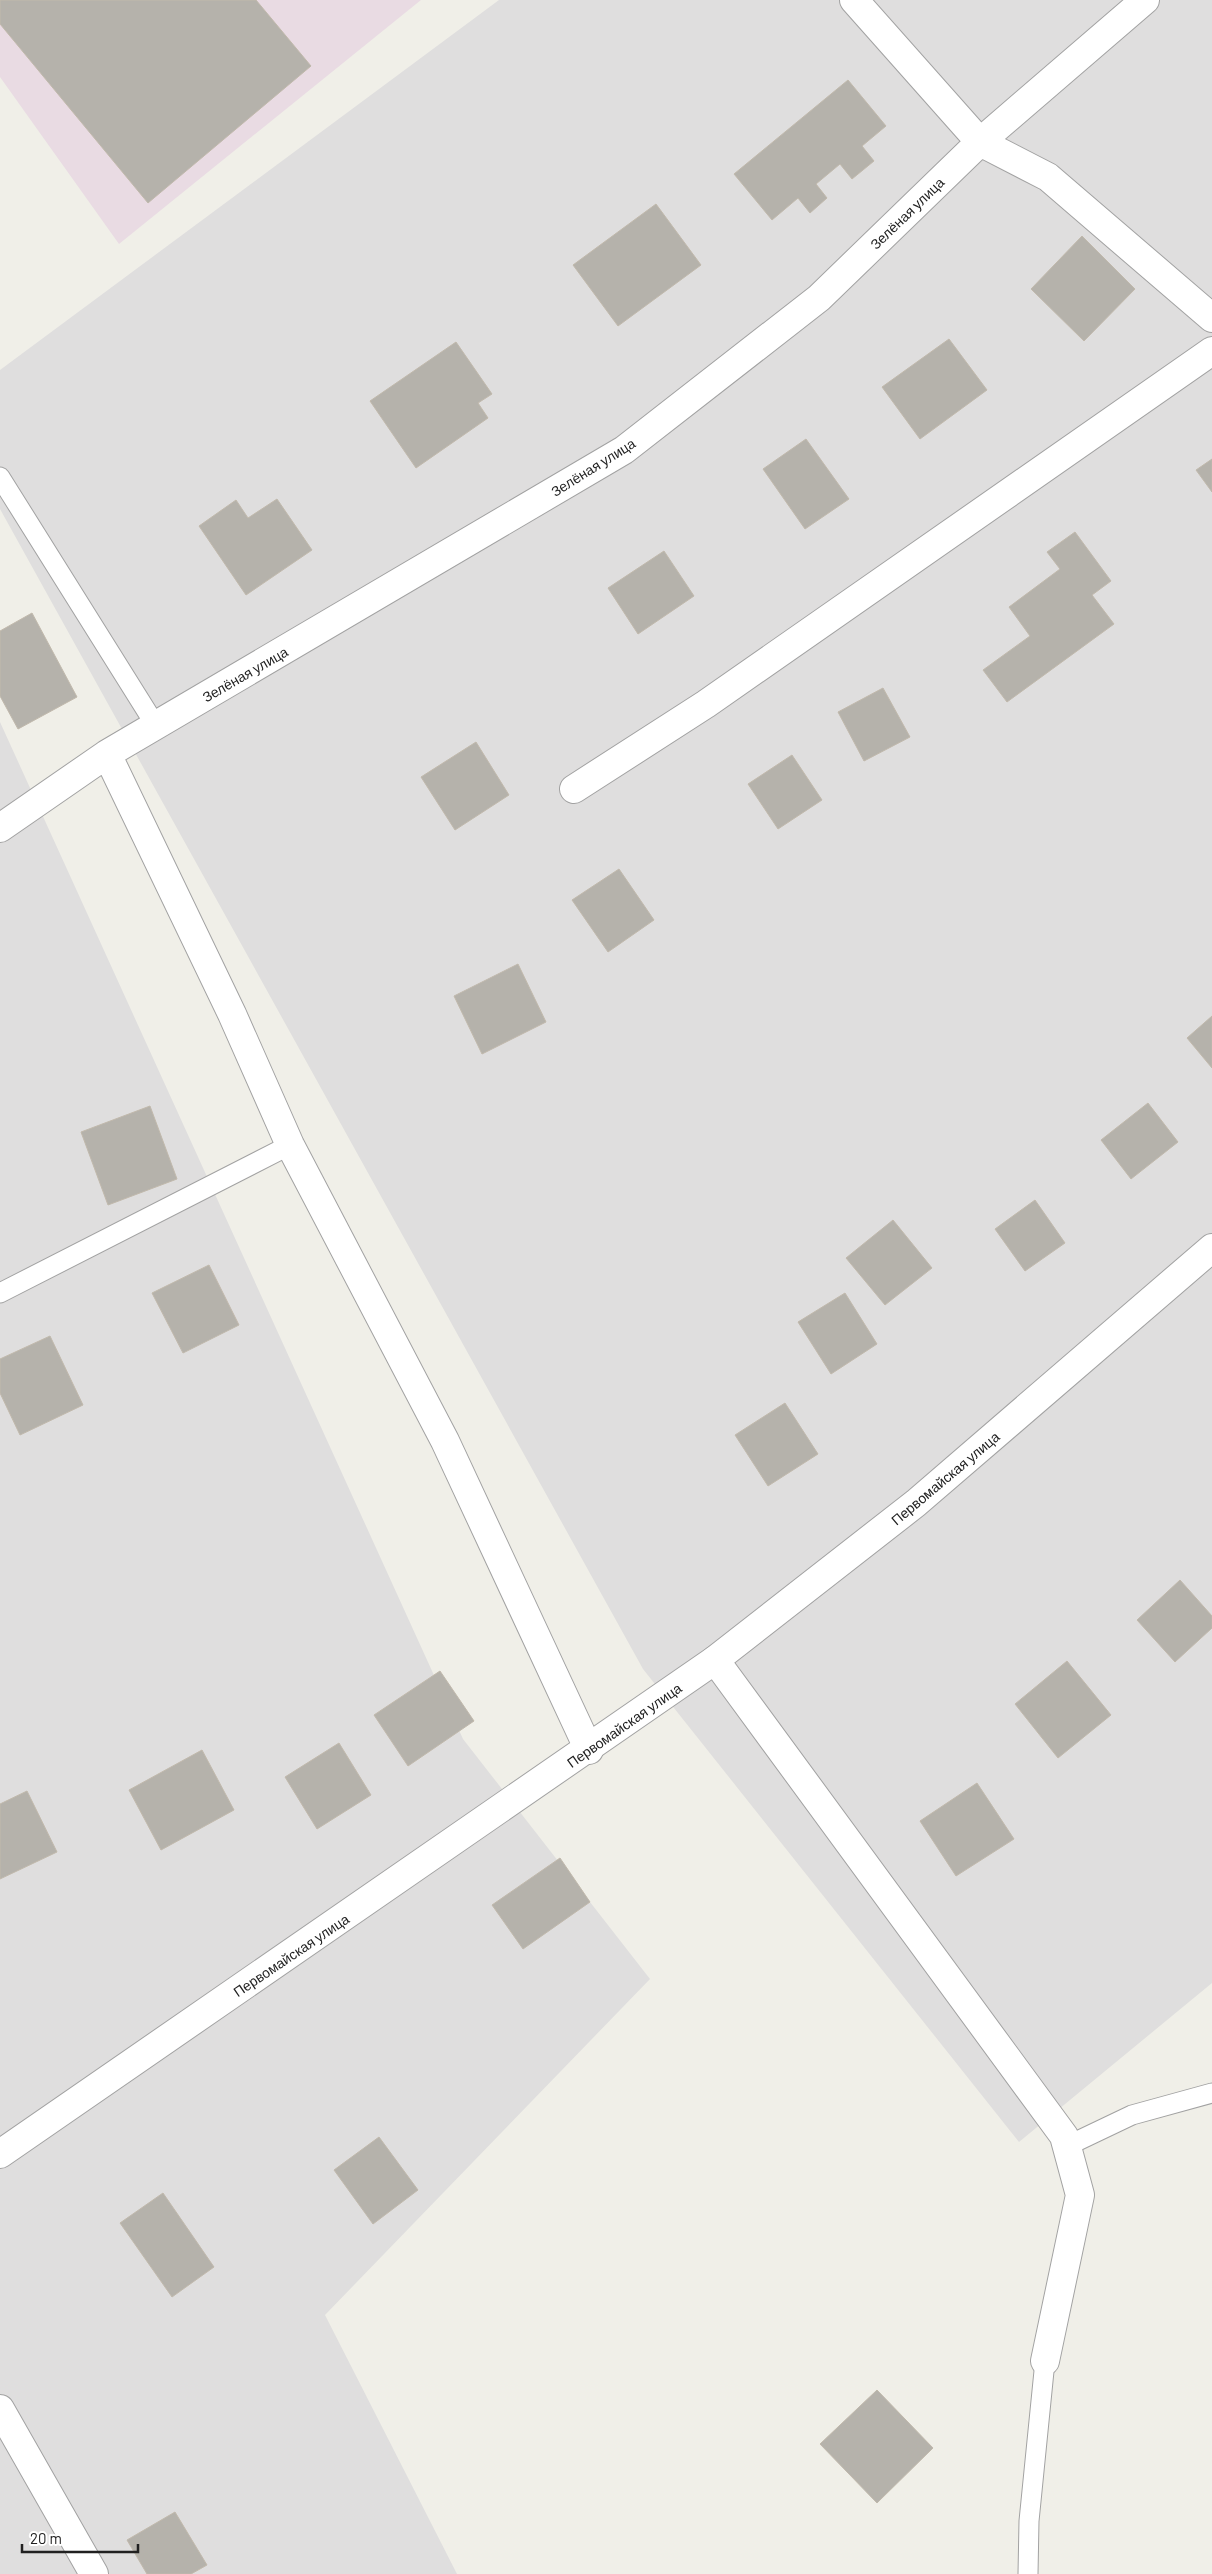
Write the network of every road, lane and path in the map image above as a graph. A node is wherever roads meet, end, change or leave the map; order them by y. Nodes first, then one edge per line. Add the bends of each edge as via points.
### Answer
1 (854, 0) edge
2 (1145, 0) edge
3 (980, 142) junction
4 (1212, 318) edge
5 (1212, 351) edge
6 (0, 477) edge
7 (156, 726) junction
8 (107, 754) junction
9 (574, 789) dead end
10 (0, 828) edge
11 (290, 1145) junction
12 (1212, 1248) edge
13 (0, 1293) edge
14 (715, 1660) junction
15 (589, 1750) junction
16 (1212, 2094) edge
17 (1067, 2146) junction
18 (0, 2154) edge
19 (1045, 2361) joint
20 (0, 2409) edge
21 (94, 2574) edge
22 (1028, 2574) edge

1 - 3 street
2 - 3 street, Зелёная улица
3 - 4 street via 1048,177
3 - 7 street, Зелёная улица via 819,298 624,450
5 - 9 street via 706,704
6 - 7 lane
7 - 8 street, Зелёная улица
8 - 10 street, Зелёная улица
8 - 11 street via 232,1014
11 - 13 lane
11 - 15 street via 445,1441
12 - 14 street, Первомайская улица via 916,1503
14 - 15 street, Первомайская улица
14 - 17 street via 1058,2128
15 - 18 street, Первомайская улица
16 - 17 lane via 1132,2115
17 - 19 street via 1080,2195
19 - 22 lane via 1029,2521
20 - 21 street

